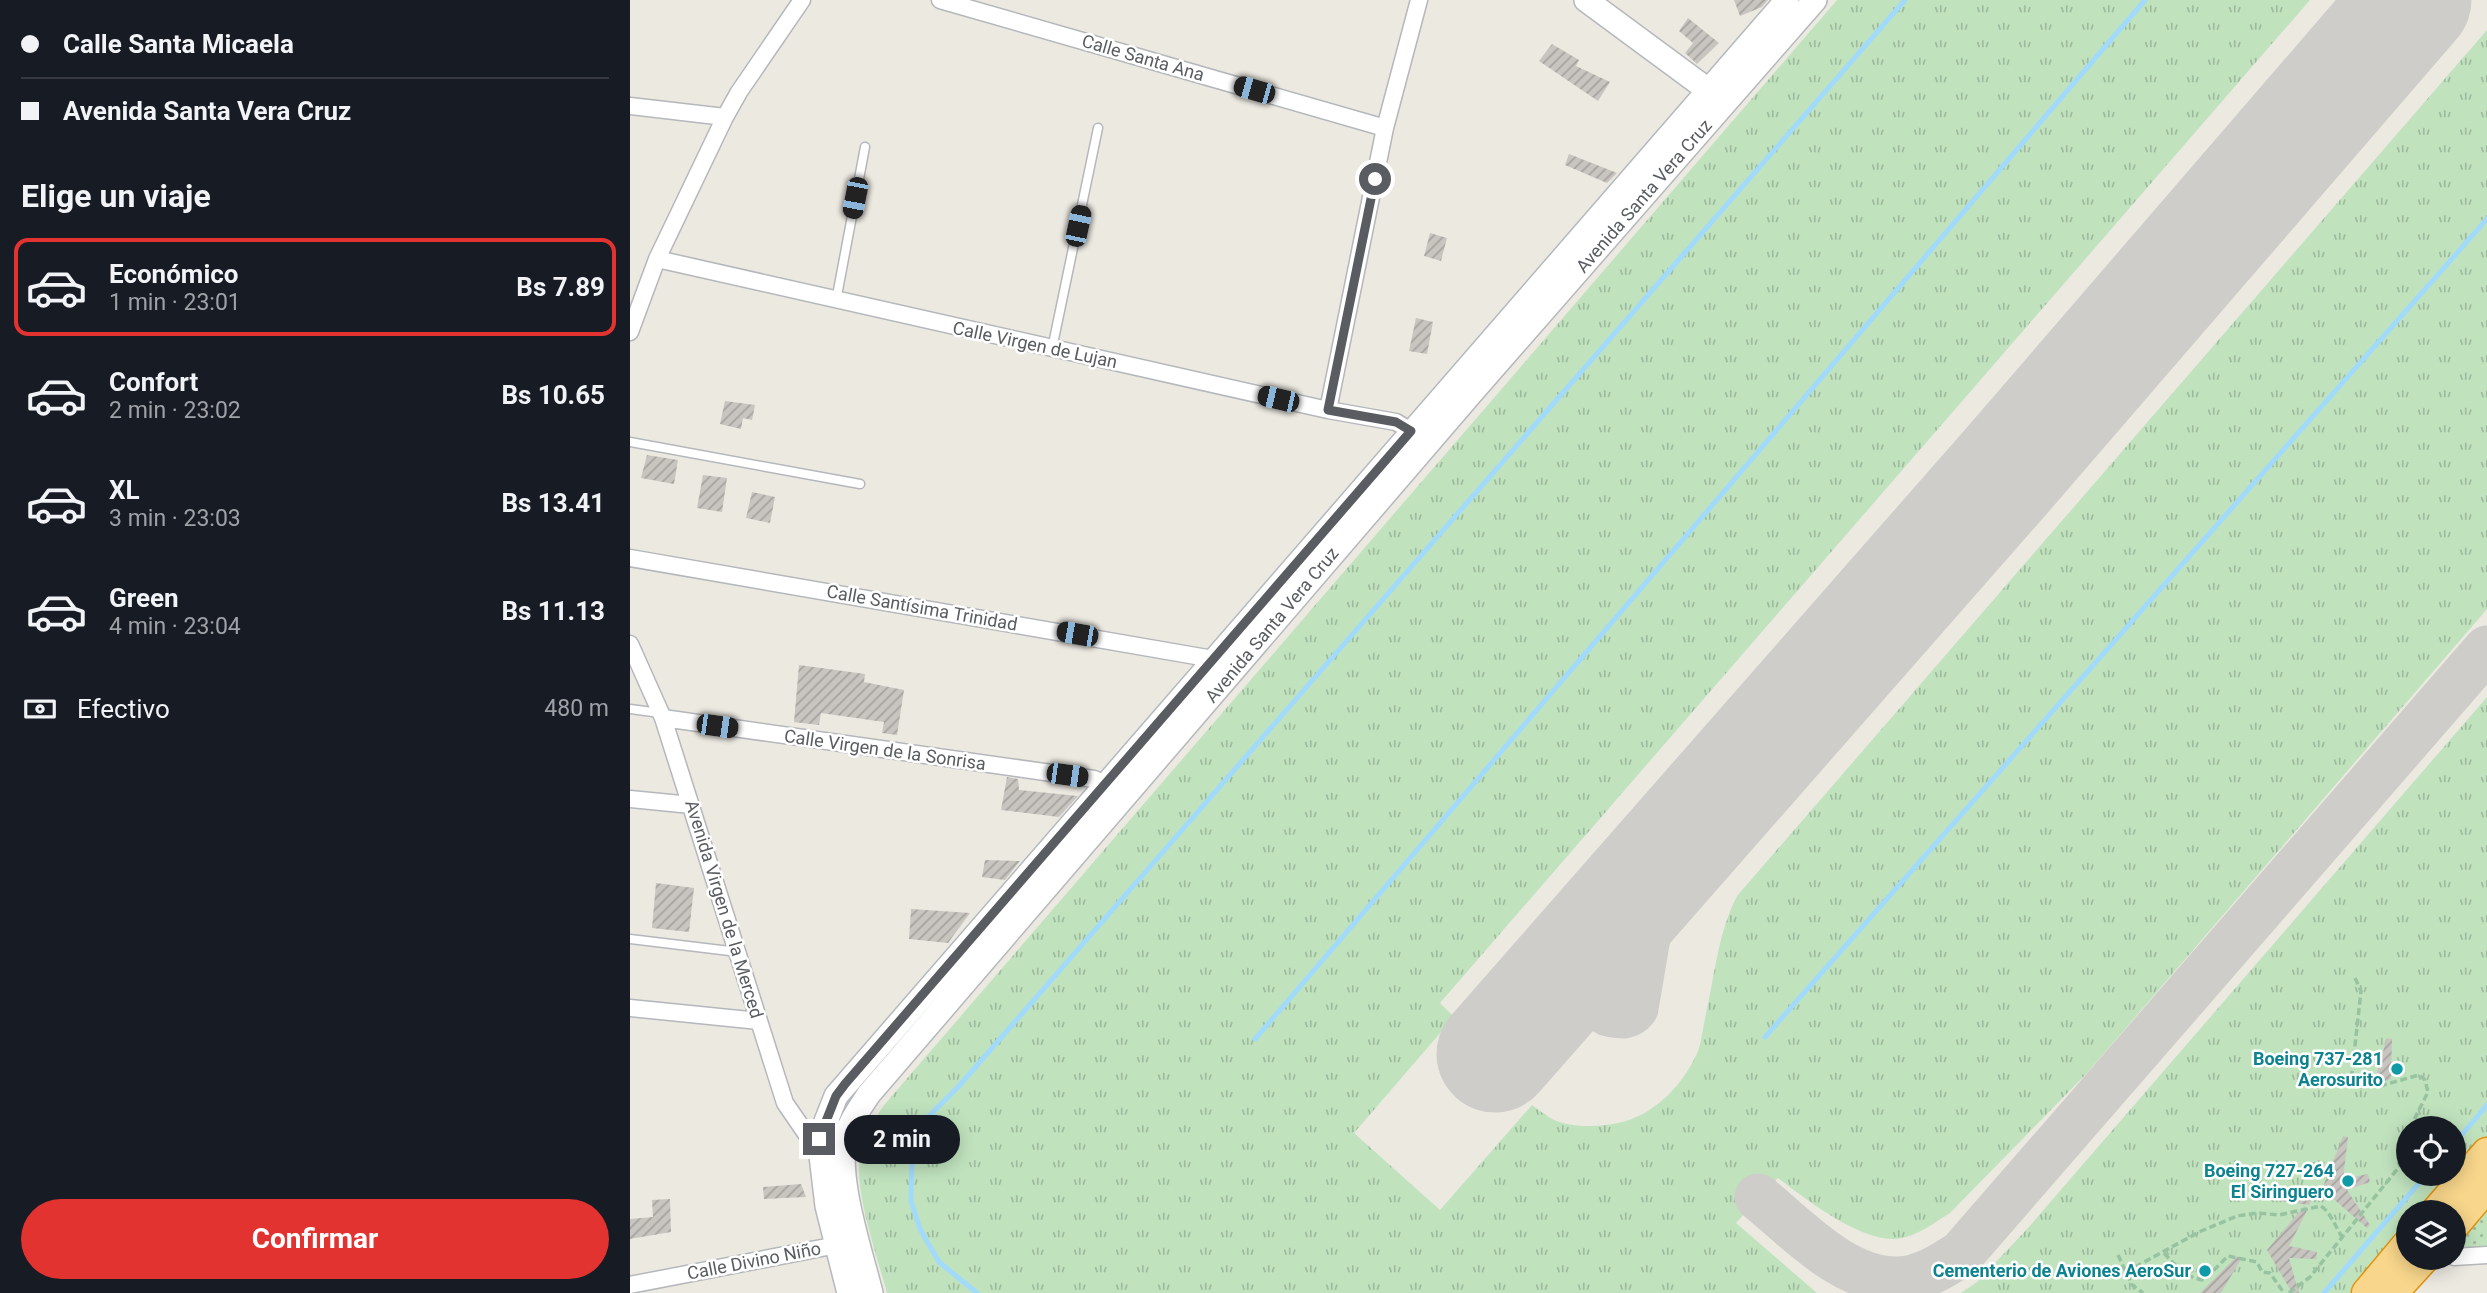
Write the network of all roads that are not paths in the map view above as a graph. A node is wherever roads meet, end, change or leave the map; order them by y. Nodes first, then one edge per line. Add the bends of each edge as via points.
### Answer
1 (802, 0) edge
2 (940, 0) edge
3 (1419, 0) edge
4 (1586, 0) edge
5 (1787, 0) edge
6 (1815, 0) edge
7 (1708, 90) junction
8 (630, 106) edge
9 (724, 117) junction
10 (1098, 128) dead end
11 (1385, 128) junction
12 (865, 147) dead end
13 (657, 259) junction
14 (836, 301) junction
15 (631, 325) edge
16 (1052, 348) junction
17 (1328, 410) junction
18 (1411, 431) junction
19 (630, 442) edge
20 (860, 485) dead end
21 (630, 558) edge
22 (630, 644) edge
23 (1213, 659) junction
24 (630, 709) edge
25 (661, 715) junction
26 (1106, 784) junction
27 (630, 799) edge
28 (691, 805) junction
29 (630, 939) edge
30 (738, 952) junction
31 (630, 1007) edge
32 (759, 1021) junction
33 (819, 1139) junction
34 (845, 1143) junction
35 (2487, 1153) edge
36 (2487, 1185) edge
37 (2446, 1200) edge
38 (2466, 1210) edge
39 (837, 1245) junction
40 (2487, 1255) edge
41 (2466, 1256) edge
42 (2396, 1264) edge
43 (2408, 1270) edge
44 (630, 1285) edge
45 (2380, 1291) edge
46 (849, 1293) edge
47 (871, 1293) edge

1 - 9 street
2 - 11 street, Calle Santa Ana
3 - 11 street
4 - 7 main road
5 - 7 main road, Avenida Santa Vera Cruz
6 - 34 main road, Avenida Santa Vera Cruz via 980,962 869,1094
7 - 18 main road, Avenida Santa Vera Cruz
8 - 9 street
9 - 13 street
10 - 16 lane
11 - 17 street
12 - 14 lane
13 - 14 street, Calle Virgen de Lujan
13 - 15 street
14 - 16 street, Calle Virgen de Lujan
16 - 17 street, Calle Virgen de Lujan
17 - 18 street, Calle Virgen de Lujan via 1396,422
18 - 23 main road, Avenida Santa Vera Cruz
19 - 20 lane
21 - 23 street, Calle Santísima Trinidad
22 - 25 street, Avenida Virgen de la Merced
23 - 26 main road, Avenida Santa Vera Cruz
24 - 25 lane
25 - 26 street, Calle Virgen de la Sonrisa
25 - 28 street, Avenida Virgen de la Merced
26 - 33 main road, Avenida Santa Vera Cruz via 836,1096
27 - 28 street
28 - 30 street, Avenida Virgen de la Merced
29 - 30 lane
30 - 32 street, Avenida Virgen de la Merced
31 - 32 street
32 - 33 street, Avenida Virgen de la Merced via 785,1103 807,1135
33 - 34 street
33 - 39 main road, Avenida Santa Vera Cruz
34 - 47 main road, Avenida Santa Vera Cruz via 847,1192
35 - 37 highway
36 - 38 highway
39 - 44 street, Calle Divino Niño
39 - 46 main road, Avenida Santa Vera Cruz
40 - 41 street
42 - 45 highway
43 - 45 highway

